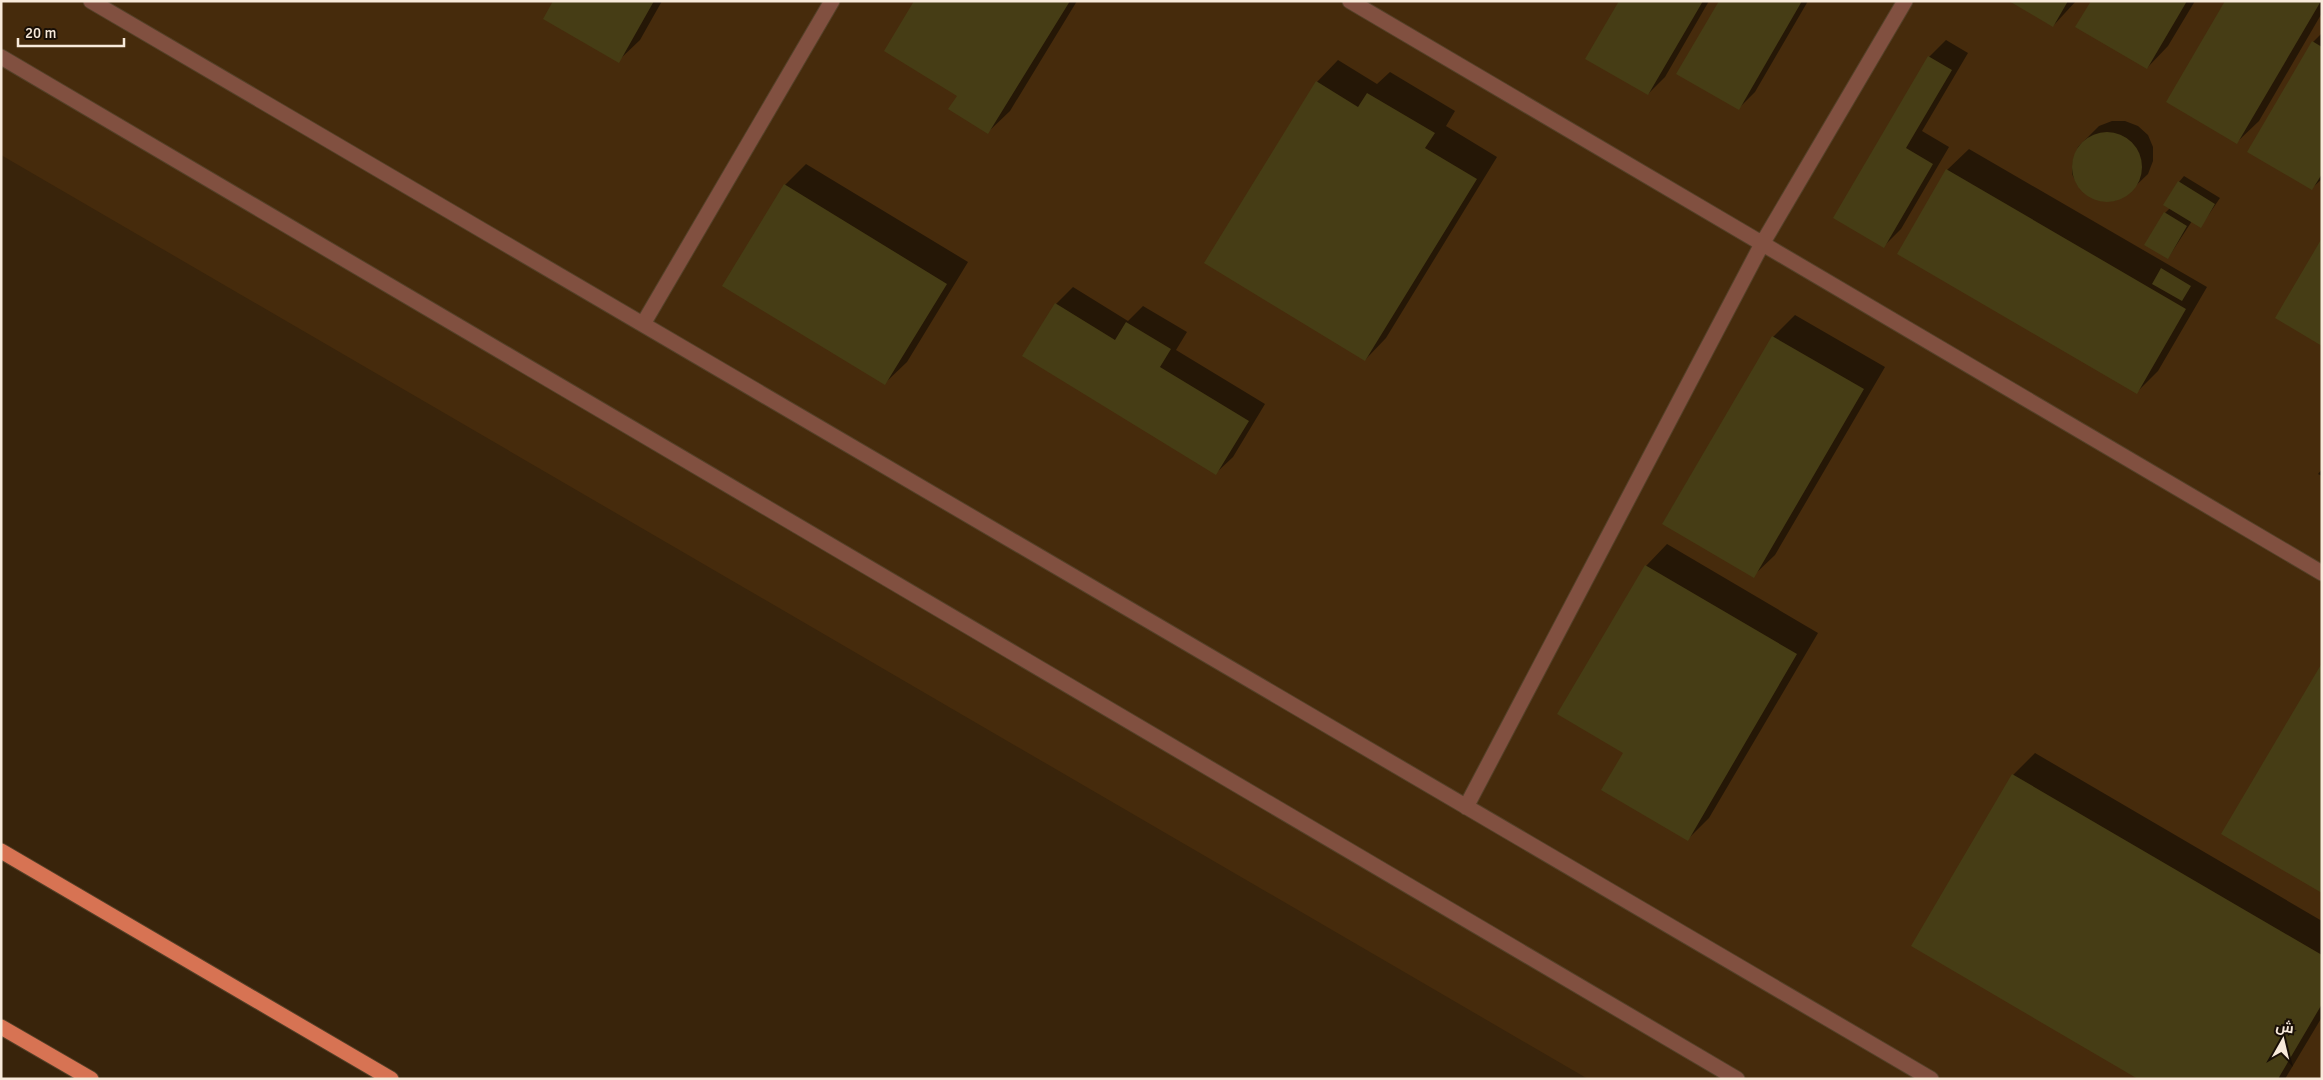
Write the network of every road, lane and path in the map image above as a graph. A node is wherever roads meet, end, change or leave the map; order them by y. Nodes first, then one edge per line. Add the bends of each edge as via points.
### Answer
1 (91, 1) edge
2 (832, 1) edge
3 (1350, 1) edge
4 (1905, 1) edge
5 (1, 57) edge
6 (1762, 244) junction
7 (643, 324) junction
8 (2322, 573) edge
9 (1466, 807) junction
10 (1, 851) edge
11 (1, 1027) edge
12 (91, 1079) edge
13 (391, 1079) edge
14 (1737, 1079) edge
15 (1931, 1079) edge

1 - 7 street
2 - 7 street
3 - 6 street
4 - 6 street
5 - 14 street
6 - 8 street
6 - 9 street
7 - 9 street
9 - 15 street
10 - 13 main road
11 - 12 main road

